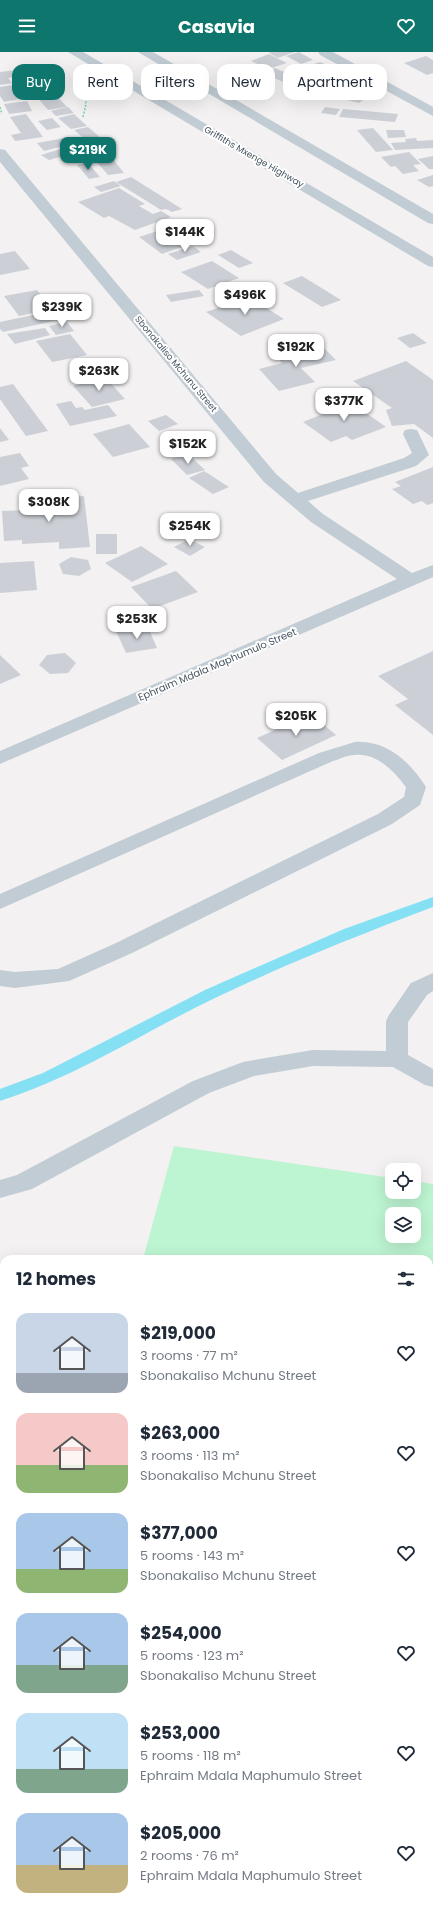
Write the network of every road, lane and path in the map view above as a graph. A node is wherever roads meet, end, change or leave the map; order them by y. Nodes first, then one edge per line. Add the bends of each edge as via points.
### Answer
1 (74, 52) edge
2 (144, 52) edge
3 (324, 52) edge
4 (0, 107) edge
5 (433, 112) edge
6 (2, 114) dead end
7 (0, 154) edge
8 (433, 220) edge
9 (433, 263) edge
10 (411, 434) dead end
11 (295, 500) junction
12 (433, 570) edge
13 (411, 580) junction
14 (0, 758) edge
15 (0, 902) edge
16 (0, 978) edge
17 (433, 981) edge
18 (397, 1059) junction
19 (433, 1079) edge
20 (0, 1189) edge

1 - 9 street, Griffiths Mxenge Highway
2 - 8 street
3 - 5 street
4 - 6 path
7 - 11 street, Sbonakaliso Mchunu Street via 270,478
10 - 11 street via 421,455 410,462
11 - 13 street, Sbonakaliso Mchunu Street via 316,518
12 - 13 street, Ephraim Mdala Maphumulo Street
13 - 14 street, Ephraim Mdala Maphumulo Street
15 - 16 street via 326,757 359,748 378,750 406,772 416,787 413,800 385,819 124,948 60,976 15,980
17 - 18 street via 419,989 397,1021
18 - 19 street
18 - 20 street via 313,1058 251,1068 201,1087 24,1182

